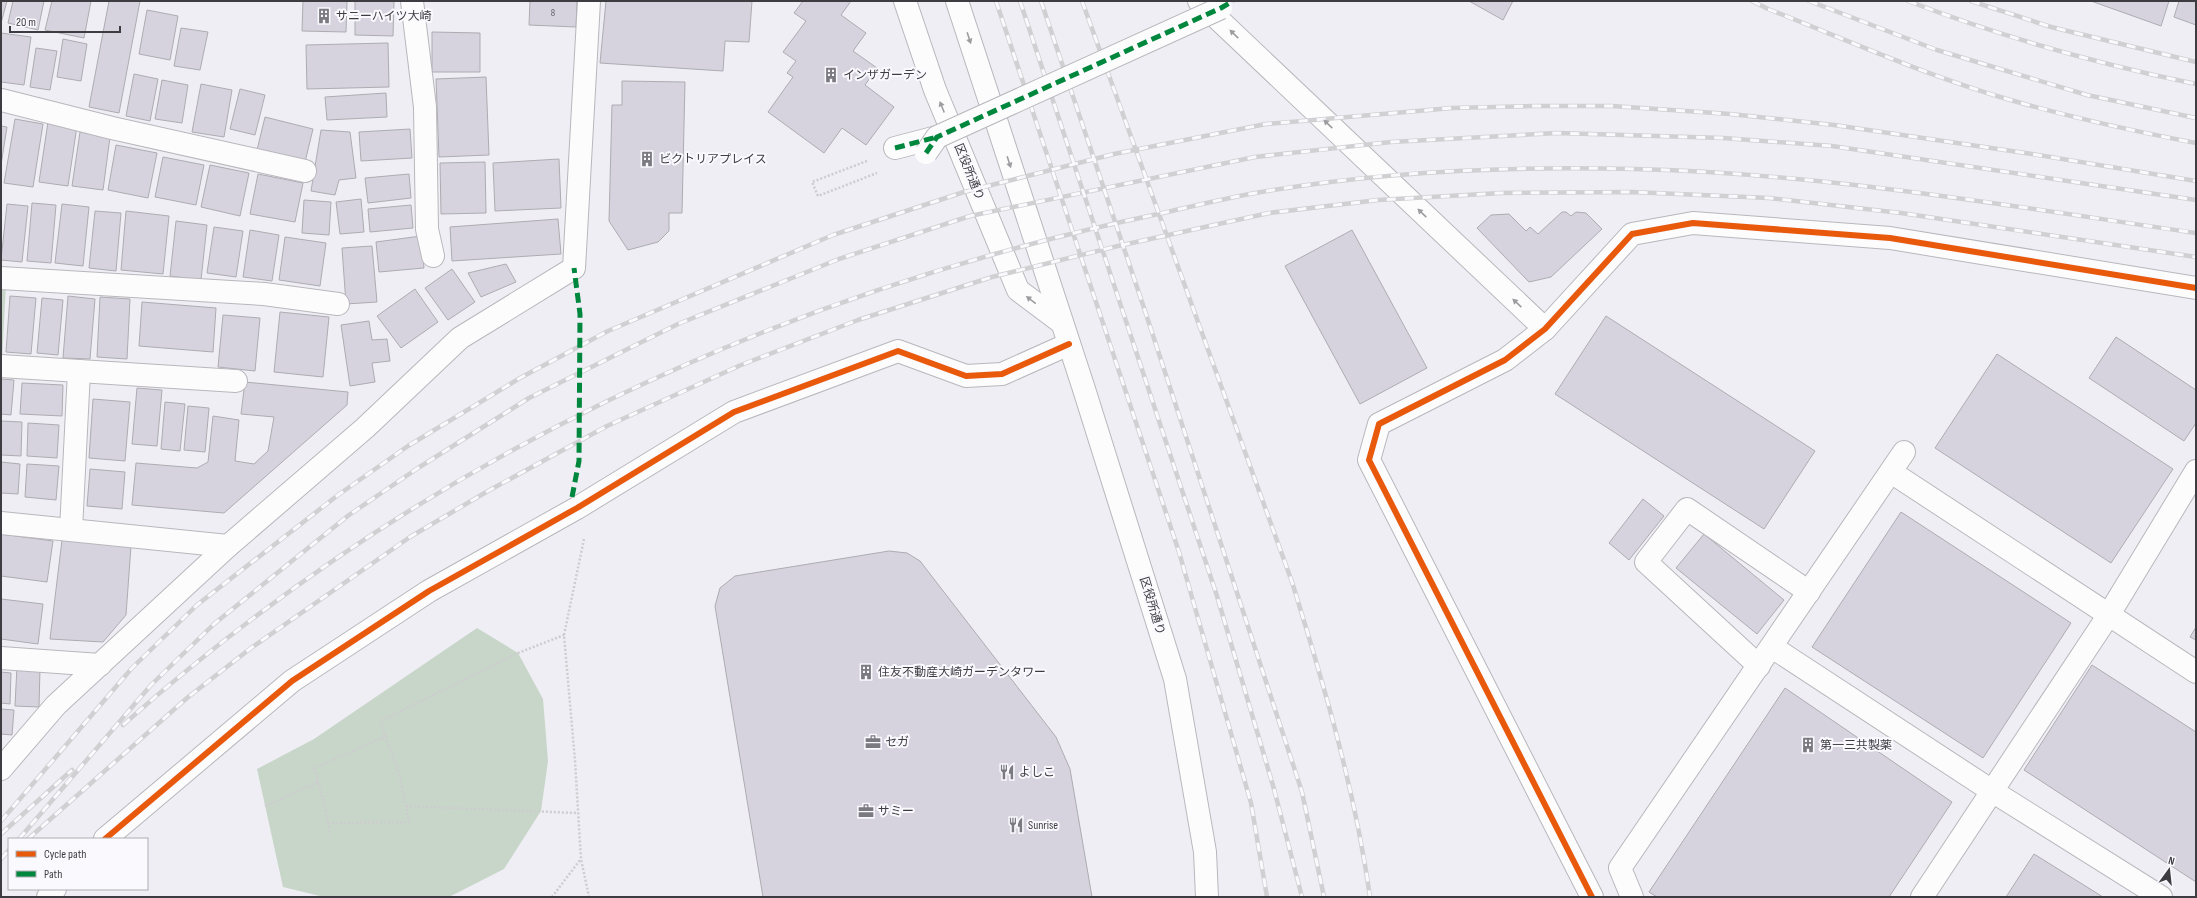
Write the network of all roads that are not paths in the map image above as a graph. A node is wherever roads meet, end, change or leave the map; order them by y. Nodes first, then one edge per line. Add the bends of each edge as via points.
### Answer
1 (412, 1) edge
2 (590, 1) edge
3 (905, 1) edge
4 (957, 1) edge
5 (1199, 1) edge
6 (1233, 1) edge
7 (1, 100) edge
8 (895, 148) dead end
9 (305, 171) dead end
10 (434, 256) dead end
11 (1, 278) edge
12 (2196, 288) edge
13 (338, 304) dead end
14 (1062, 323) junction
15 (1545, 329) junction
16 (1069, 344) junction
17 (1, 366) edge
18 (79, 371) junction
19 (236, 381) dead end
20 (1904, 452) dead end
21 (2196, 471) edge
22 (1891, 472) junction
23 (1, 523) edge
24 (71, 530) junction
25 (228, 546) junction
26 (1809, 592) junction
27 (2108, 616) junction
28 (1772, 646) junction
29 (1, 658) edge
30 (100, 665) junction
31 (1759, 666) junction
32 (2196, 672) edge
33 (1, 769) edge
34 (1992, 791) junction
35 (105, 838) edge
36 (1207, 897) edge
37 (1592, 897) edge
38 (1632, 897) edge
39 (1922, 897) edge
40 (2161, 897) edge

1 - 10 street via 425,107 427,229
2 - 25 street via 574,268 460,338 365,428
14 -> 3 street, 区役所通り via 1018,290 935,90
4 -> 14 street, 区役所通り
15 -> 5 street
6 - 8 street, bridge via 931,145
7 - 9 street via 112,128
11 - 13 street via 264,294
12 - 15 street via 1890,238 1693,223 1632,234
14 - 16 street, 区役所通り
15 - 37 street via 1505,360 1379,424 1368,460
16 - 35 street via 1002,374 966,376 898,351 734,412 577,508 429,591 292,681
16 - 36 street, 区役所通り via 1175,679 1205,852
17 - 18 street
18 - 19 street
18 - 24 street
20 - 22 street
21 - 27 street
22 - 26 street
22 - 27 street
23 - 24 street
24 - 25 street
25 - 30 street
26 - 28 street
26 - 31 street via 1687,509 1646,562
27 - 32 street
27 - 34 street
28 - 31 street
28 - 34 street
29 - 30 street
30 - 33 street via 56,706
31 - 38 street via 1620,868
34 - 39 street
34 - 40 street

